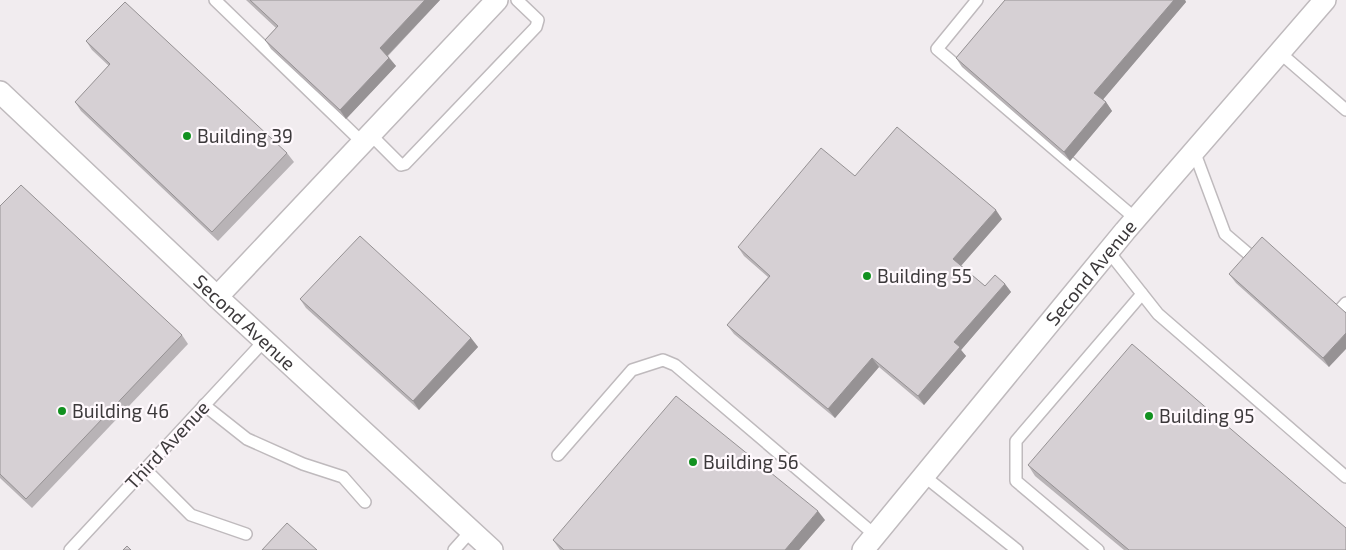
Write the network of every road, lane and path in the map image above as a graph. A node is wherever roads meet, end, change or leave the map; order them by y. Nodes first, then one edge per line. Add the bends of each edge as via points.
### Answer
1 (215, 0) edge
2 (498, 0) edge
3 (517, 0) edge
4 (977, 0) edge
5 (1325, 0) edge
6 (1280, 52) junction
7 (0, 92) edge
8 (1346, 110) edge
9 (367, 139) junction
10 (1194, 151) junction
11 (1136, 219) junction
12 (1109, 252) junction
13 (1270, 272) edge
14 (1142, 294) junction
15 (217, 297) junction
16 (1346, 303) edge
17 (1328, 322) edge
18 (265, 340) junction
19 (204, 405) junction
20 (558, 455) dead end
21 (145, 469) junction
22 (924, 476) junction
23 (1346, 477) edge
24 (365, 502) dead end
25 (471, 531) junction
26 (246, 534) dead end
27 (869, 542) edge
28 (70, 550) edge
29 (454, 550) edge
30 (492, 550) edge
31 (1017, 550) edge
32 (1098, 550) edge

1 - 9 lane
2 - 9 street
3 - 9 lane via 538,20 536,27 405,164 401,165
4 - 11 lane via 937,49
5 - 6 street, Second Avenue
6 - 8 lane
6 - 10 street, Second Avenue
7 - 15 street, Second Avenue
9 - 15 street
10 - 11 street, Second Avenue
10 - 13 lane via 1225,234
11 - 12 street, Second Avenue
12 - 14 lane
12 - 22 street, Second Avenue
14 - 23 lane via 1158,314
14 - 32 lane via 1016,442 1016,481
15 - 18 street, Second Avenue
16 - 17 lane
18 - 19 lane, Third Avenue
18 - 25 street, Second Avenue
19 - 21 lane, Third Avenue
19 - 24 lane via 247,439 303,464 343,477
20 - 27 lane via 632,370 663,360 676,365
21 - 26 lane via 191,515
21 - 28 lane, Third Avenue
22 - 27 street, Second Avenue
22 - 31 lane
25 - 29 lane
25 - 30 street, Second Avenue

